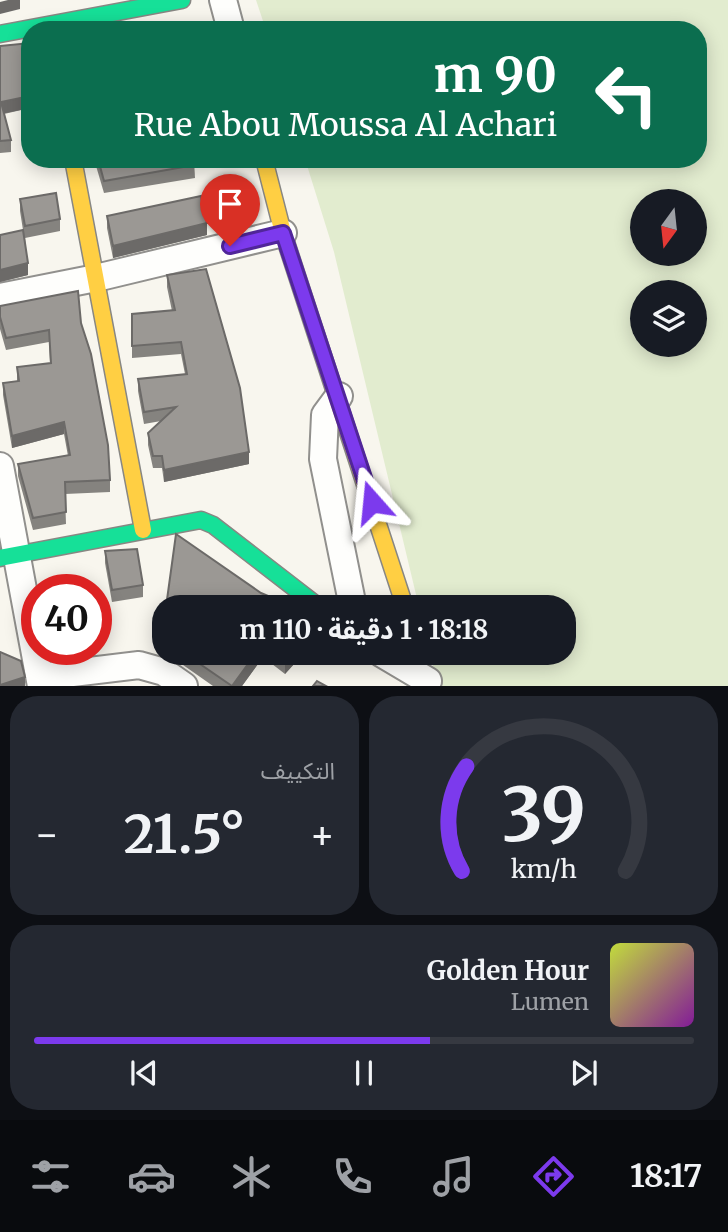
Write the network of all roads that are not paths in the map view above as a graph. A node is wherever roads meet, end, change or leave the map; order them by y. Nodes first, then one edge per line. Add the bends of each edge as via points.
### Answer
1 (182, 0) edge
2 (223, 0) edge
3 (78, 21) edge
4 (229, 21) edge
5 (21, 31) edge
6 (0, 34) edge
7 (75, 168) edge
8 (266, 168) edge
9 (283, 233) junction
10 (96, 278) junction
11 (0, 297) edge
12 (339, 396) junction
13 (0, 466) edge
14 (144, 530) junction
15 (8, 556) edge
16 (303, 595) edge
17 (351, 595) edge
18 (401, 595) edge
19 (400, 665) edge
20 (423, 665) edge
21 (41, 681) edge
22 (429, 684) edge
23 (184, 686) edge

1 - 3 street
2 - 4 street
5 - 6 street
7 - 10 street
8 - 9 street
9 - 10 street
9 - 12 street
10 - 11 street
10 - 14 street
12 - 17 street via 325,415 323,459
12 - 18 street
13 - 15 street
14 - 15 street
14 - 16 street via 207,522
15 - 21 street
19 - 22 street
20 - 22 street
21 - 23 street via 139,665 156,669

